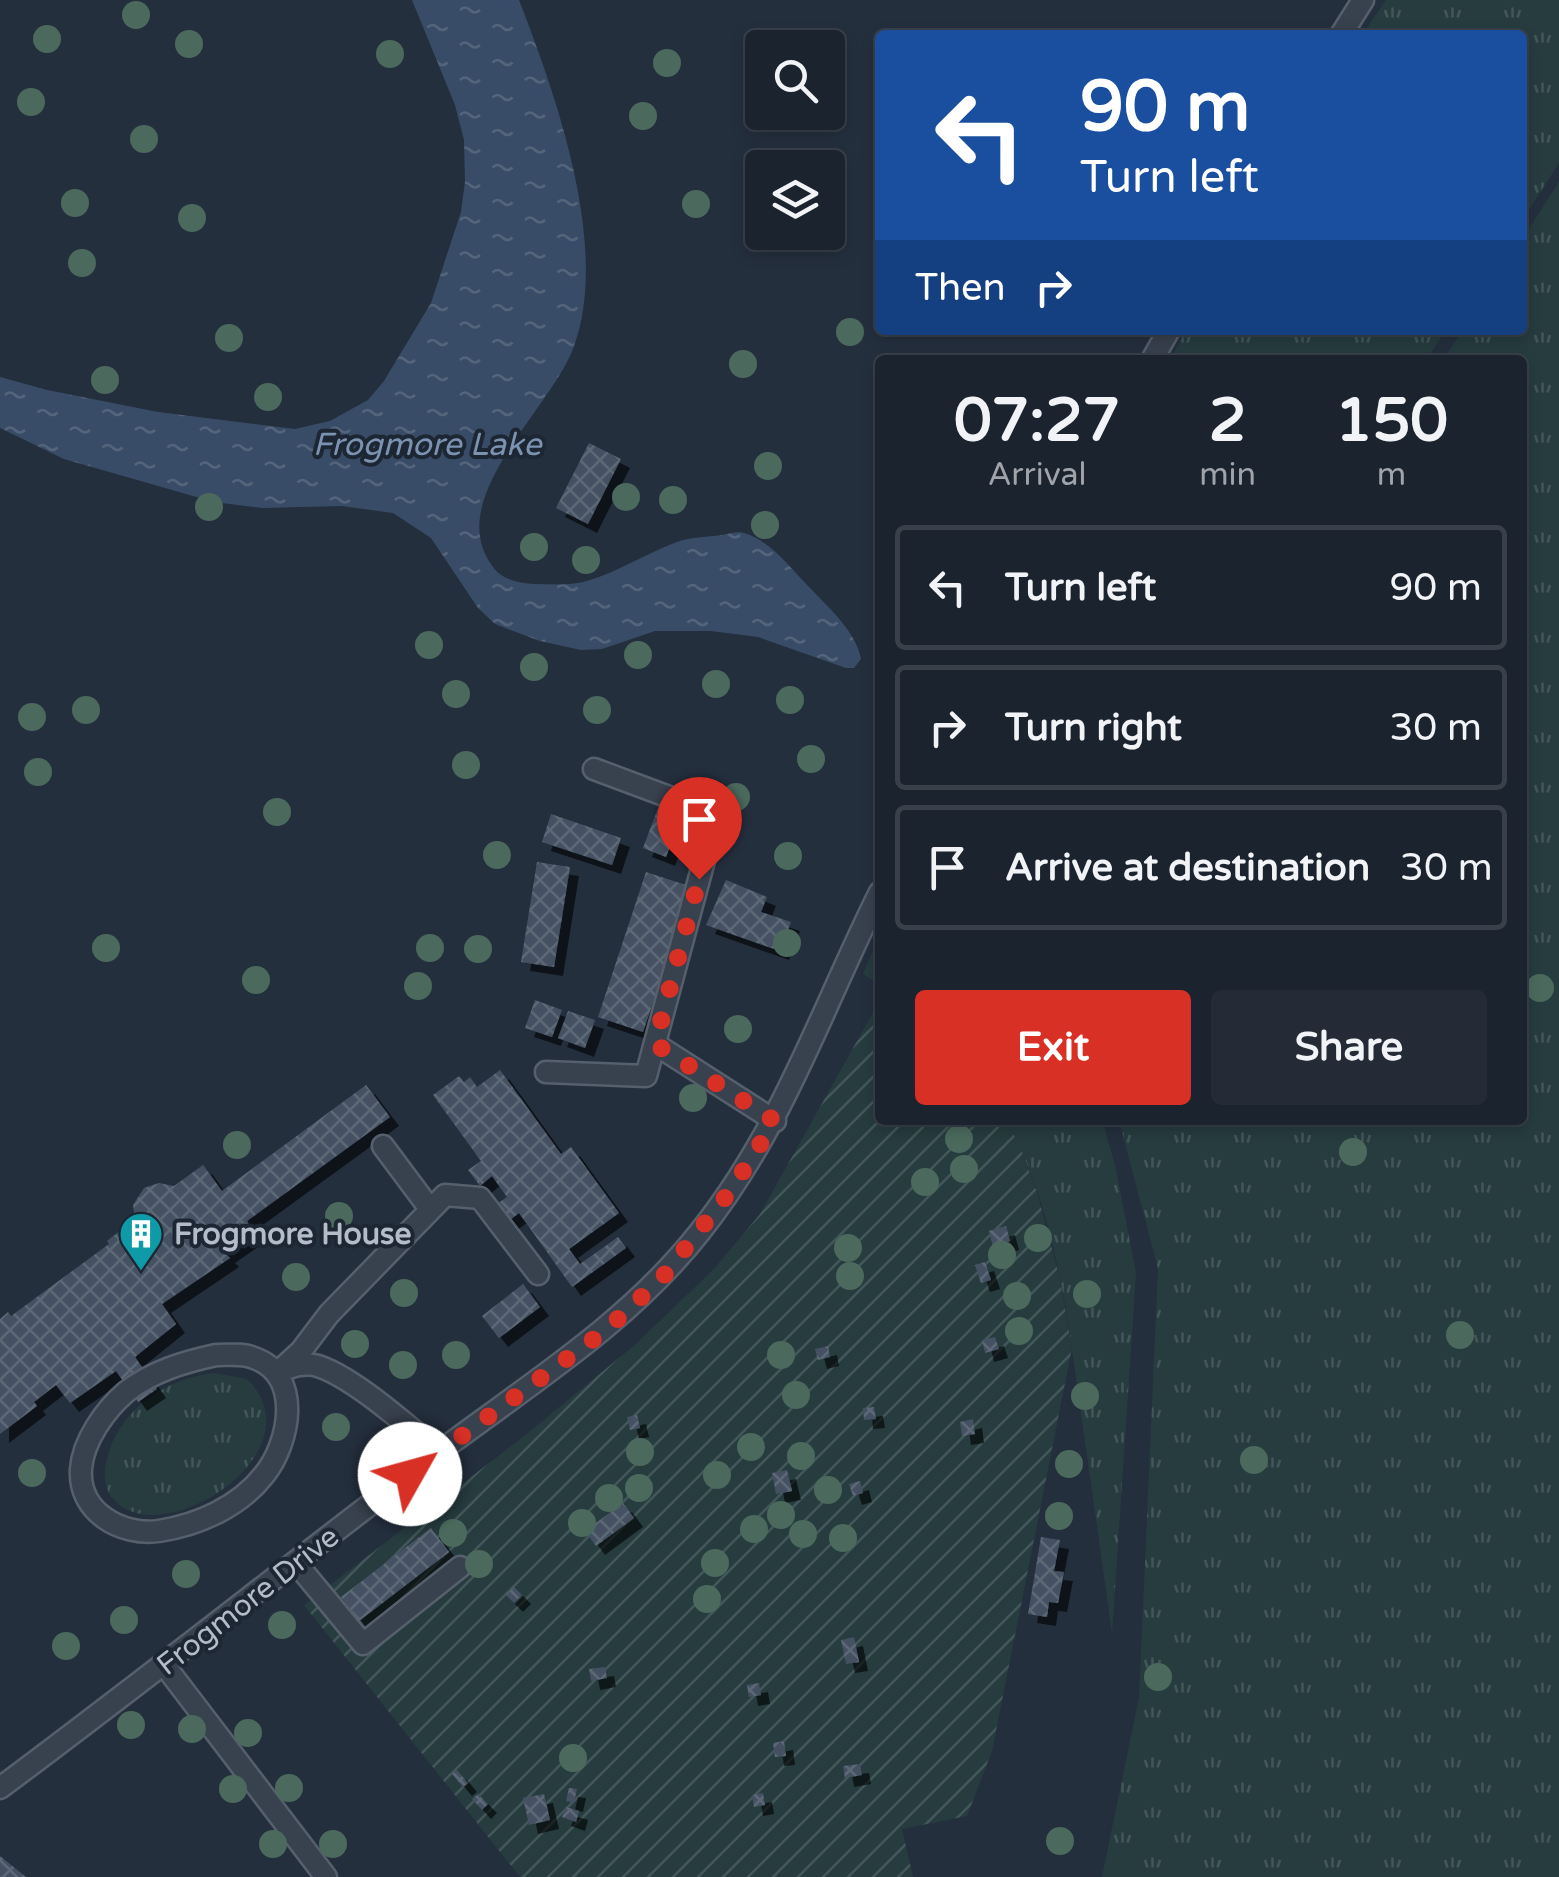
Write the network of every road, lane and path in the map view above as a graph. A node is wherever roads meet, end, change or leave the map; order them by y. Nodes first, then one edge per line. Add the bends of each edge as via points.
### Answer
1 (1363, 0) edge
2 (1344, 30) edge
3 (594, 770) dead end
4 (875, 903) edge
5 (655, 1044) junction
6 (546, 1072) dead end
7 (775, 1121) junction
8 (382, 1146) dead end
9 (430, 1209) junction
10 (538, 1274) dead end
11 (277, 1373) junction
12 (439, 1452) junction
13 (296, 1563) junction
14 (460, 1566) dead end
15 (166, 1666) junction
16 (0, 1788) edge
17 (326, 1877) edge

1 - 2 lane
3 - 5 lane via 704,810 708,846
4 - 7 lane, Frogmore Drive
5 - 6 lane via 646,1076
5 - 7 lane
7 - 12 lane, Frogmore Drive via 662,1278 606,1330
8 - 9 lane
9 - 10 lane via 444,1195 480,1198
9 - 11 lane
11 - 11 lane via 253,1357 216,1355 138,1383 110,1408 90,1441 80,1471 90,1503 108,1522 154,1532 198,1521 237,1500 263,1477 281,1445 287,1403
11 - 12 lane via 318,1366 371,1397
12 - 13 lane, Frogmore Drive
13 - 14 lane via 364,1644
13 - 15 lane, Frogmore Drive
15 - 16 lane, Frogmore Drive
15 - 17 lane

